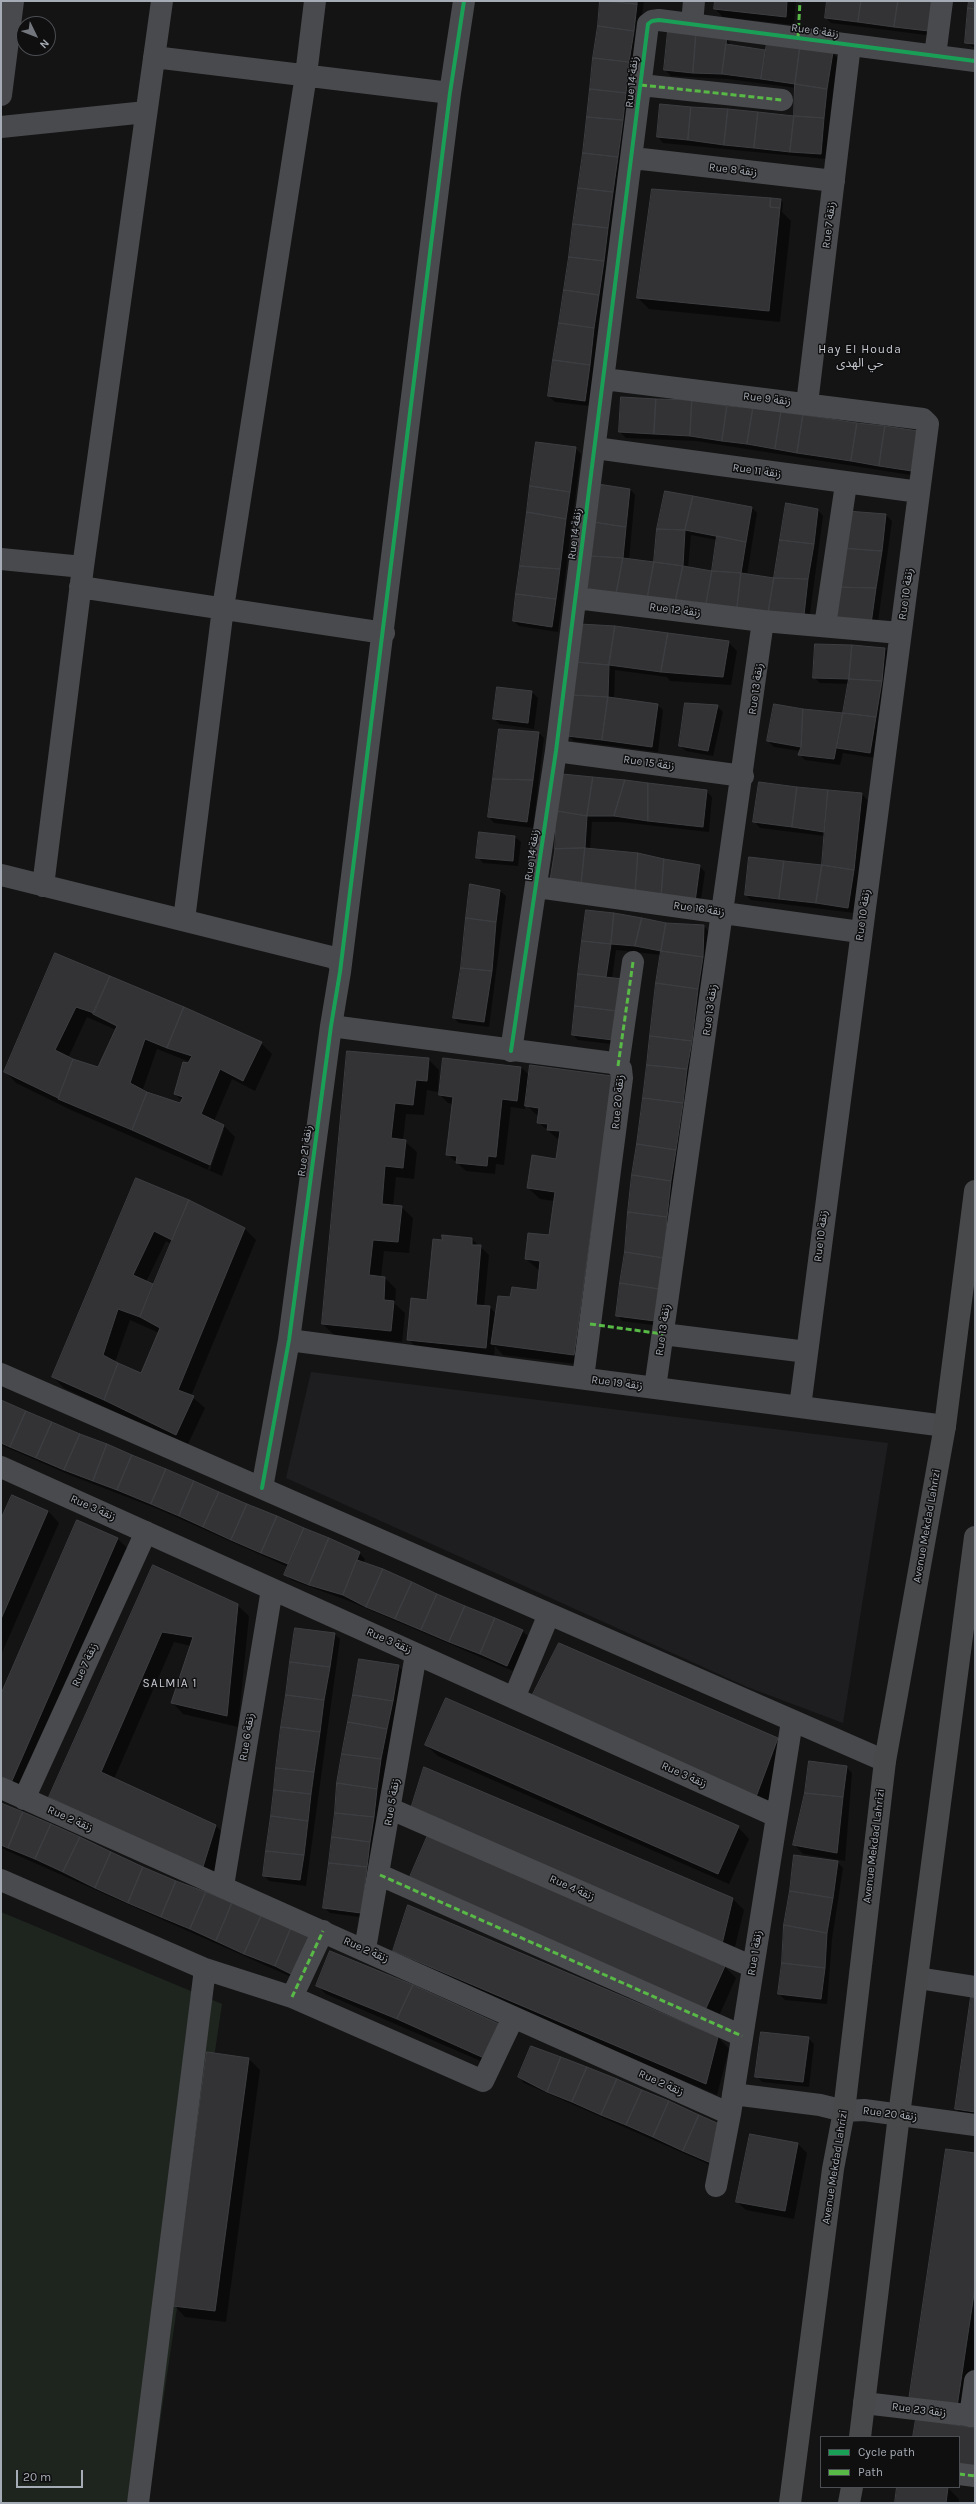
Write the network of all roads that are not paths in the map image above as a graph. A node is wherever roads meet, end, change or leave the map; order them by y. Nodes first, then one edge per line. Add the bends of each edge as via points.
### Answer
1 (13, 1) edge
2 (162, 1) edge
3 (315, 1) edge
4 (464, 1) edge
5 (694, 1) edge
6 (942, 1) edge
7 (652, 21) joint
8 (692, 24) junction
9 (850, 45) junction
10 (935, 56) junction
11 (154, 57) junction
12 (975, 61) edge
13 (306, 75) junction
14 (641, 85) junction
15 (450, 93) junction
16 (1, 95) edge
17 (782, 100) dead end
18 (146, 112) junction
19 (1, 127) edge
20 (633, 158) junction
21 (834, 181) junction
22 (604, 379) junction
23 (807, 404) junction
24 (928, 424) joint
25 (595, 448) junction
26 (846, 484) junction
27 (919, 492) junction
28 (1, 559) edge
29 (82, 577) junction
30 (576, 598) junction
31 (223, 608) junction
32 (763, 626) junction
33 (825, 626) junction
34 (384, 632) junction
35 (900, 633) junction
36 (556, 751) junction
37 (743, 776) junction
38 (1, 875) edge
39 (43, 886) junction
40 (537, 888) junction
41 (724, 913) junction
42 (184, 920) junction
43 (860, 932) junction
44 (633, 962) dead end
45 (340, 965) junction
46 (331, 1026) junction
47 (511, 1051) junction
48 (618, 1066) junction
49 (975, 1191) edge
50 (663, 1334) junction
51 (289, 1340) junction
52 (807, 1352) junction
53 (1, 1374) edge
54 (583, 1378) junction
55 (655, 1388) junction
56 (800, 1407) junction
57 (945, 1426) junction
58 (2, 1470) edge
59 (262, 1488) junction
60 (146, 1532) junction
61 (975, 1537) edge
62 (272, 1589) junction
63 (549, 1614) junction
64 (970, 1617) edge
65 (416, 1654) junction
66 (514, 1698) junction
67 (792, 1721) junction
68 (885, 1761) junction
69 (1, 1788) edge
70 (24, 1799) junction
71 (391, 1809) junction
72 (776, 1816) junction
73 (380, 1875) junction
74 (1, 1880) edge
75 (223, 1886) junction
76 (323, 1931) junction
77 (365, 1950) junction
78 (753, 1966) junction
79 (205, 1969) junction
80 (918, 1978) junction
81 (975, 1987) edge
82 (292, 1997) junction
83 (513, 2018) junction
84 (742, 2036) junction
85 (732, 2104) junction
86 (844, 2110) junction
87 (899, 2115) junction
88 (975, 2125) edge
89 (716, 2186) dead end
90 (975, 2381) edge
91 (864, 2404) junction
92 (972, 2416) edge
93 (860, 2436) edge
94 (960, 2474) edge
95 (975, 2476) edge
96 (852, 2488) edge
97 (138, 2503) edge
98 (790, 2503) edge
99 (849, 2503) edge

1 - 16 street
2 - 11 street
3 - 13 street
4 - 15 street, Rue 21 زنقة
5 - 8 street
6 - 10 street
7 - 8 street, Rue 6 زنقة
7 - 14 street, Rue 14 زنقة via 648,26
8 - 9 street, Rue 6 زنقة
9 - 10 street, Rue 6 زنقة
9 - 21 street, Rue 7 زنقة
10 - 12 street, Rue 6 زنقة
11 - 13 street
11 - 18 street
13 - 15 street
13 - 31 street
14 - 17 street
14 - 20 street, Rue 14 زنقة
15 - 34 street, Rue 21 زنقة
18 - 19 street
18 - 29 street
20 - 21 street, Rue 8 زنقة
20 - 22 street, Rue 14 زنقة
21 - 23 street, Rue 7 زنقة
22 - 23 street, Rue 9 زنقة
22 - 25 street, Rue 14 زنقة
23 - 24 street, Rue 9 زنقة via 923,419
24 - 27 street, Rue 10 زنقة
25 - 26 street, Rue 11 زنقة
25 - 30 street, Rue 14 زنقة
26 - 27 street, Rue 11 زنقة
26 - 33 street
27 - 35 street, Rue 10 زنقة
28 - 29 street
29 - 31 street
29 - 39 street
30 - 32 street, Rue 12 زنقة
30 - 36 street, Rue 14 زنقة
31 - 34 street
31 - 42 street
32 - 33 street, Rue 12 زنقة
32 - 37 street, Rue 13 زنقة
33 - 35 street, Rue 12 زنقة
34 - 45 street, Rue 21 زنقة
35 - 43 street, Rue 10 زنقة
36 - 37 street, Rue 15 زنقة
36 - 40 street, Rue 14 زنقة
37 - 41 street, Rue 13 زنقة
38 - 39 street
39 - 42 street
40 - 41 street, Rue 16 زنقة
40 - 47 street, Rue 14 زنقة
41 - 43 street, Rue 16 زنقة
41 - 50 street, Rue 13 زنقة
42 - 45 street via 335,958
43 - 52 street, Rue 10 زنقة
44 - 48 street
45 - 46 street, Rue 21 زنقة
46 - 47 street, Rue 20 زنقة
46 - 51 street, Rue 21 زنقة
47 - 48 street, Rue 20 زنقة
48 - 54 street, Rue 20 زنقة via 622,1078
49 - 57 main road, Avenue Mekdad Lahrizi
50 - 52 street
50 - 55 street, Rue 13 زنقة
51 - 54 street, Rue 19 زنقة
51 - 59 street, Rue 21 زنقة
52 - 56 street, Rue 10 زنقة
53 - 59 street
54 - 55 street, Rue 19 زنقة
55 - 56 street, Rue 19 زنقة
56 - 57 street, Rue 19 زنقة
57 - 68 main road, Avenue Mekdad Lahrizi
58 - 60 street, Rue 3 زنقة
59 - 63 street
60 - 62 street, Rue 3 زنقة
60 - 70 street, Rue 7 زنقة
61 - 64 main road
62 - 65 street, Rue 3 زنقة
62 - 75 street, Rue 6 زنقة
63 - 66 street
63 - 67 street
64 - 80 main road
65 - 66 street, Rue 3 زنقة
65 - 71 street, Rue 5 زنقة
66 - 72 street, Rue 3 زنقة
67 - 68 street
67 - 72 street, Rue 1 زنقة
68 - 86 main road, Avenue Mekdad Lahrizi
69 - 70 street, Rue 2 زنقة
70 - 75 street, Rue 2 زنقة
71 - 73 street, Rue 5 زنقة
71 - 78 street, Rue 4 زنقة
72 - 78 street, Rue 1 زنقة
73 - 77 street, Rue 5 زنقة
73 - 84 street
74 - 79 street
75 - 76 street, Rue 2 زنقة
76 - 77 street, Rue 2 زنقة
76 - 82 street
77 - 83 street, Rue 2 زنقة
78 - 84 street, Rue 1 زنقة
79 - 82 street
79 - 97 street
80 - 81 street
80 - 87 main road
82 - 83 street via 483,2081
83 - 85 street, Rue 2 زنقة
84 - 85 street, Rue 1 زنقة
85 - 86 street, Rue 20 زنقة via 820,2105
85 - 89 street, Rue 1 زنقة
86 - 87 street, Rue 20 زنقة
86 - 98 main road, Avenue Mekdad Lahrizi via 833,2169
87 - 88 street, Rue 20 زنقة
87 - 91 main road
90 - 92 street
91 - 92 street, Rue 23 زنقة
91 - 93 main road
94 - 95 street
96 - 99 main road

